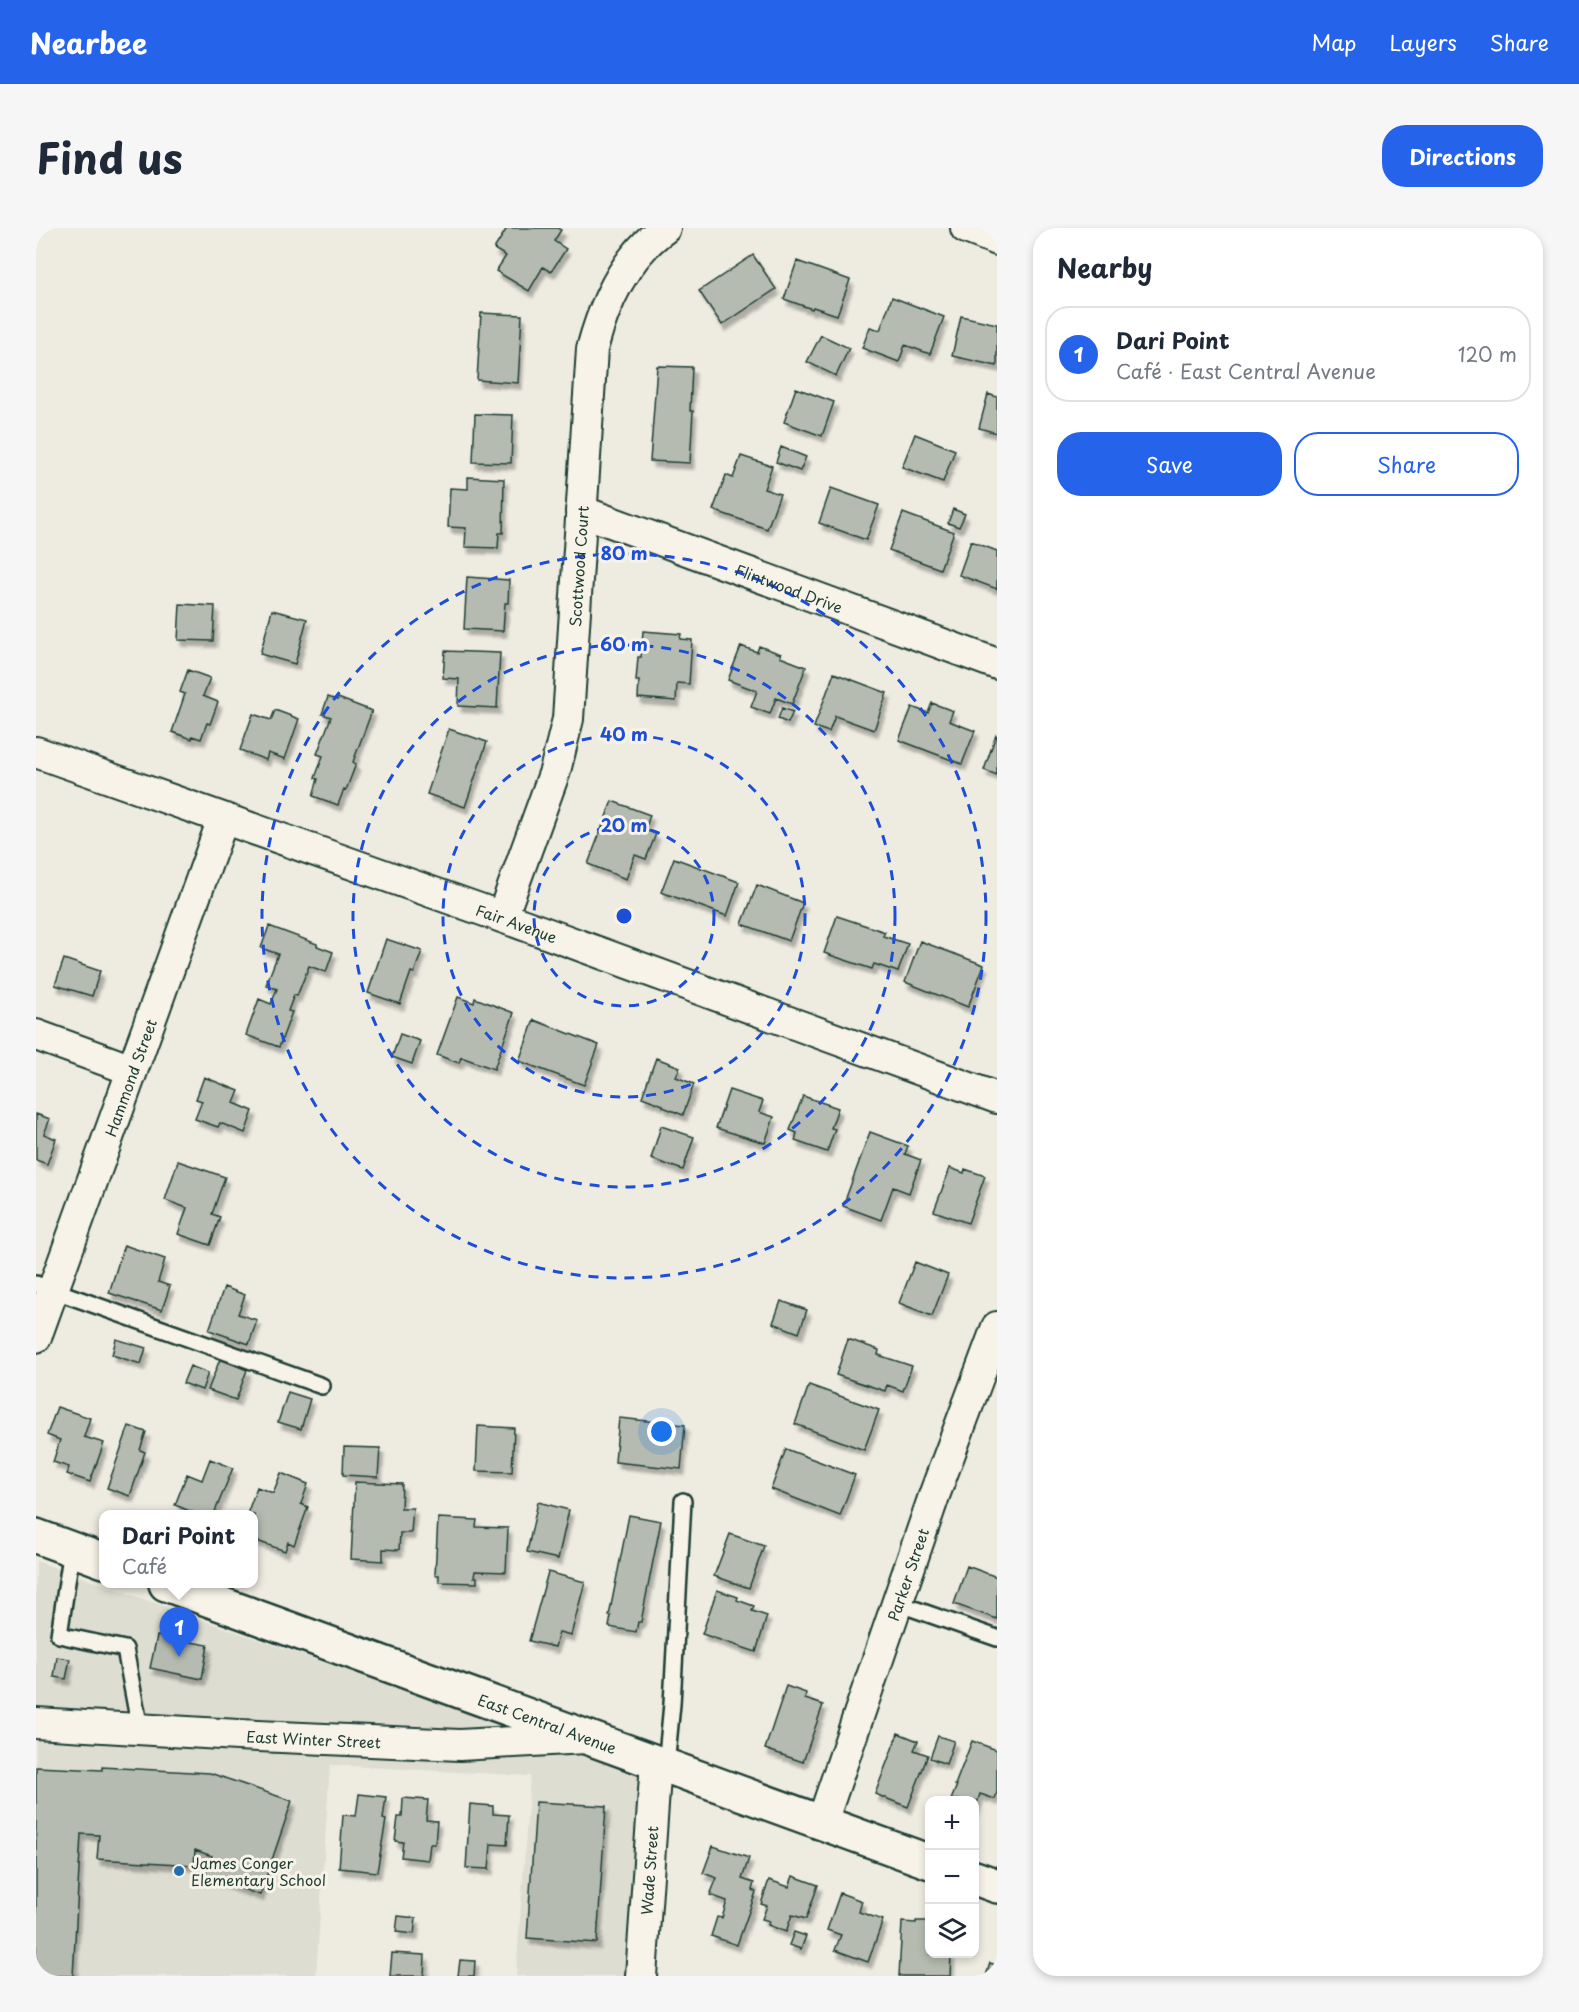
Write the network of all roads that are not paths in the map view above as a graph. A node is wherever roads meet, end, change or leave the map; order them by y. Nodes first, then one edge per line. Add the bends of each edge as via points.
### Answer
1 (665, 228) edge
2 (966, 228) edge
3 (997, 240) edge
4 (581, 511) junction
5 (997, 664) edge
6 (36, 752) edge
7 (223, 819) junction
8 (502, 917) junction
9 (36, 1035) edge
10 (132, 1070) junction
11 (997, 1098) edge
12 (44, 1287) edge
13 (36, 1337) edge
14 (994, 1343) edge
15 (322, 1386) dead end
16 (683, 1502) dead end
17 (36, 1536) edge
18 (72, 1549) junction
19 (99, 1559) edge
20 (177, 1588) edge
21 (897, 1603) junction
22 (997, 1638) edge
23 (36, 1723) edge
24 (140, 1729) junction
25 (590, 1738) junction
26 (661, 1764) junction
27 (822, 1822) junction
28 (925, 1860) edge
29 (979, 1879) edge
30 (997, 1886) edge
31 (641, 1976) edge

1 - 4 street, Scottwood Court via 629,264 599,321 592,349
2 - 3 street
4 - 5 street, Flintwood Drive
4 - 8 street, Scottwood Court via 568,719 555,771
6 - 7 street, Fair Avenue
7 - 8 street, Fair Avenue
7 - 10 street, Hammond Street
8 - 11 street, Fair Avenue
9 - 10 street
10 - 12 street, Hammond Street
12 - 13 street, Hammond Street
12 - 15 lane
14 - 21 street, Parker Street
16 - 26 lane via 672,1693
17 - 18 main road
18 - 19 main road
18 - 24 lane via 59,1635 125,1649
20 - 25 main road, East Central Avenue
21 - 22 lane
21 - 27 street, Parker Street
23 - 24 street, East Winter Street
24 - 25 street, East Winter Street via 460,1745
25 - 26 main road, East Central Avenue
26 - 27 main road, East Central Avenue
26 - 31 street, Wade Street
27 - 28 main road, East Central Avenue
29 - 30 main road

